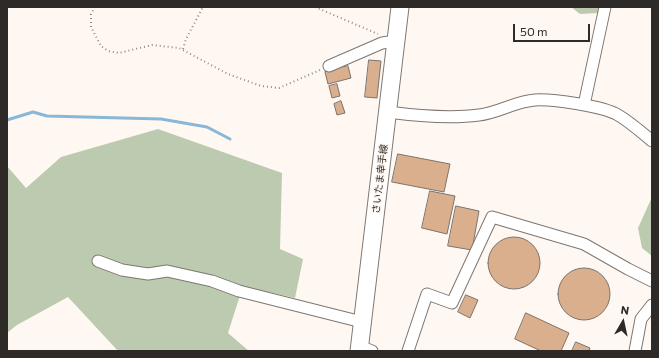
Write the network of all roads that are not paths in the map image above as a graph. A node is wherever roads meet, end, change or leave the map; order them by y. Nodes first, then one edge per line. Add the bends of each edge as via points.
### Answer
1 (400, 7) edge
2 (605, 7) edge
3 (396, 41) junction
4 (329, 66) road end
5 (584, 104) junction
6 (388, 112) junction
7 (652, 141) edge
8 (98, 261) dead end
9 (652, 281) edge
10 (652, 305) edge
11 (362, 322) junction
12 (363, 349) edge
13 (408, 351) edge
14 (635, 351) edge

1 - 3 main road, さいたま幸手線
2 - 5 street
3 - 4 street via 382,43
3 - 6 main road, さいたま幸手線
5 - 6 street via 534,100 480,115 456,117 415,116
5 - 7 street via 619,115
6 - 11 main road, さいたま幸手線
8 - 11 street via 129,271 148,274 167,271 212,281 239,291
9 - 13 street via 584,244 492,217 452,303 427,294
10 - 14 street via 641,318
11 - 12 main road, さいたま幸手線

